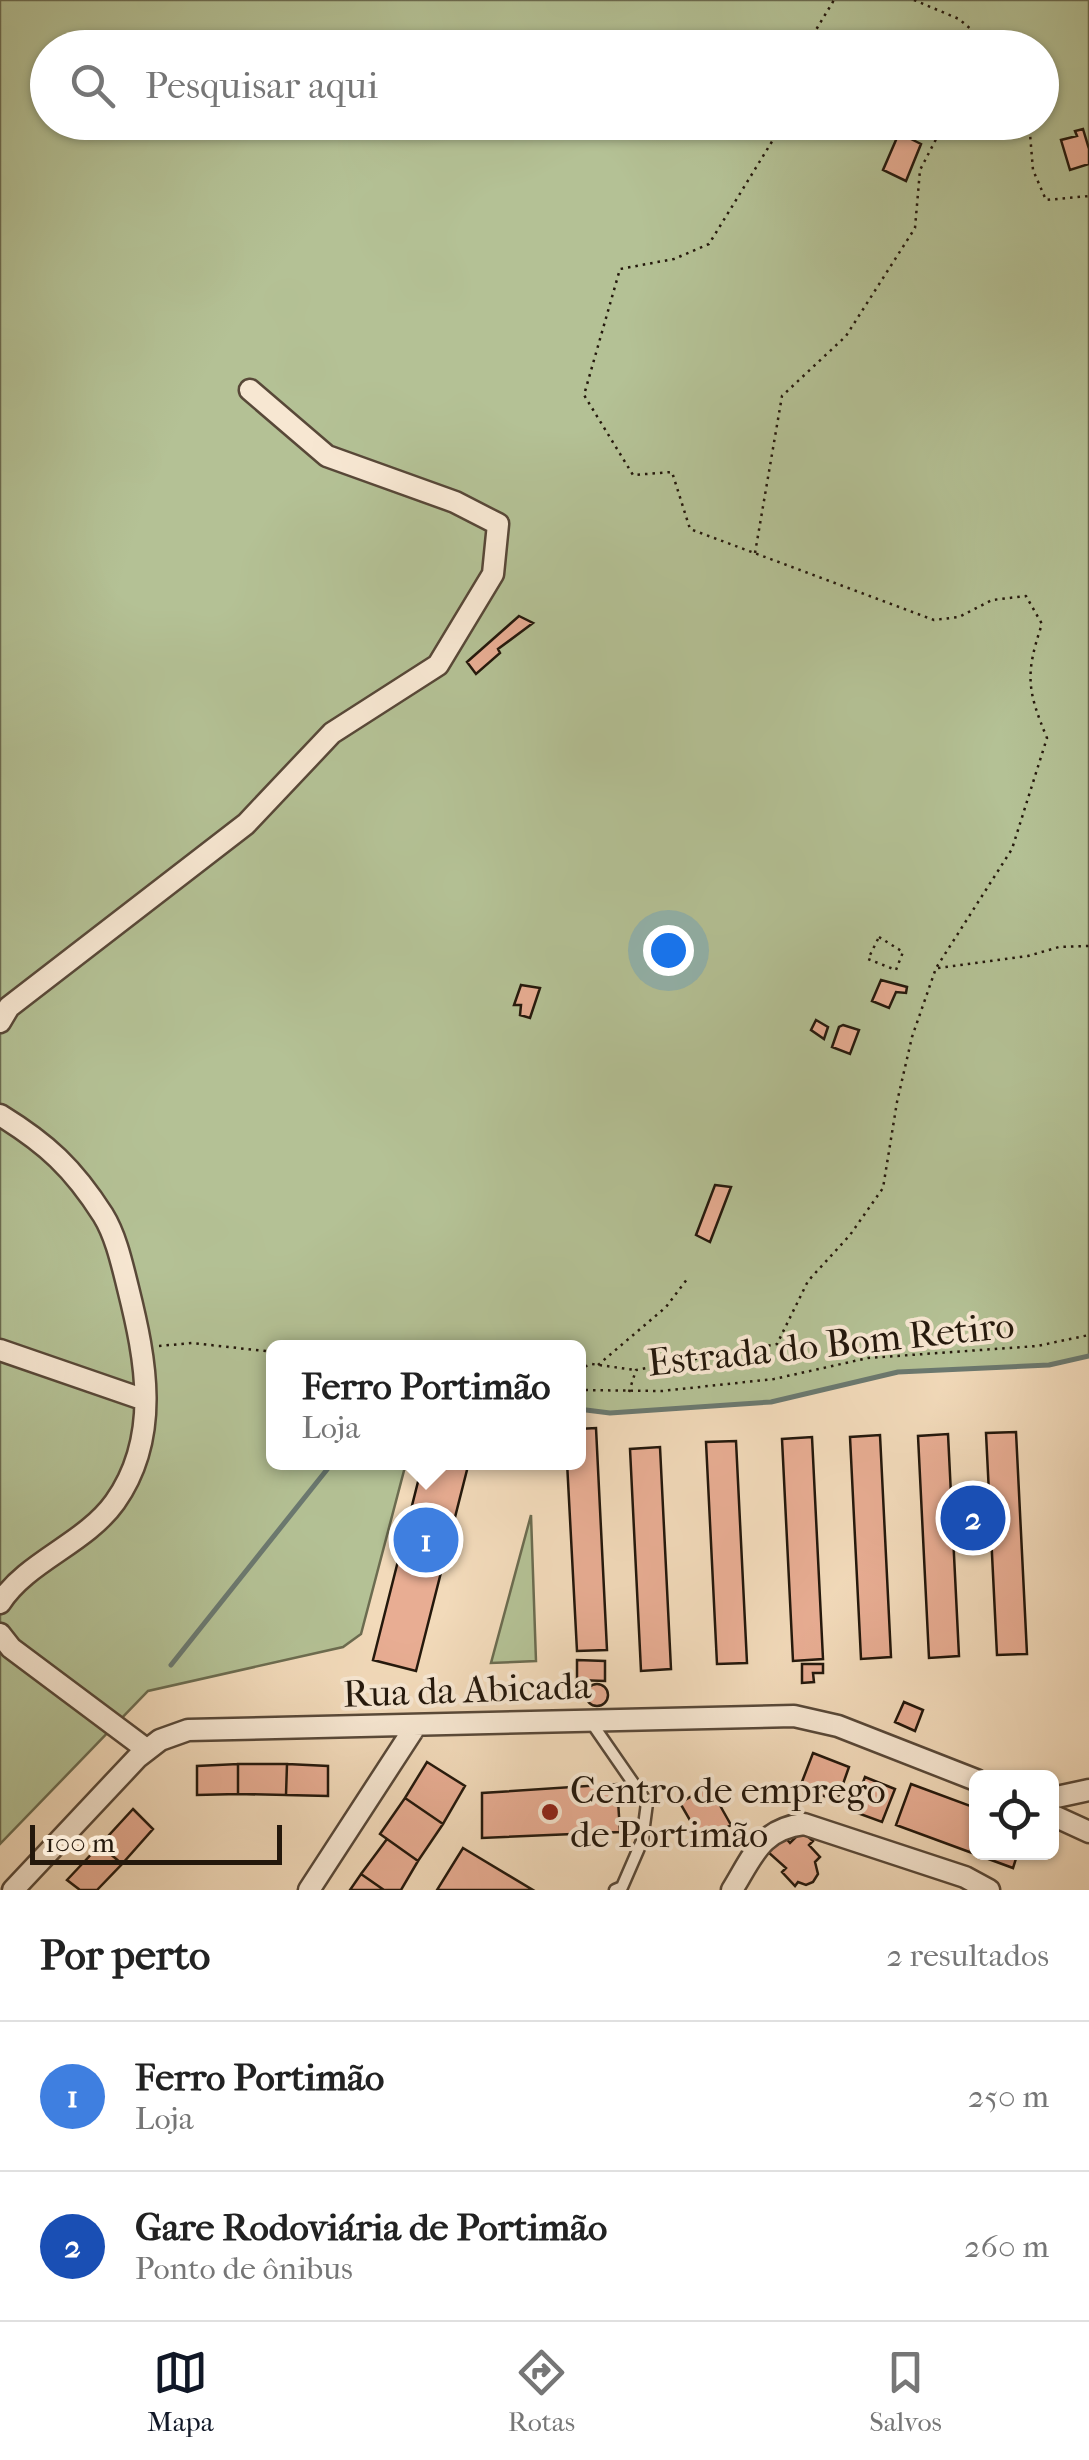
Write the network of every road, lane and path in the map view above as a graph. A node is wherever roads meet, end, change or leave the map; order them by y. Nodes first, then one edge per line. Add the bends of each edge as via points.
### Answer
1 (834, 0) edge
2 (914, 0) edge
3 (816, 30) edge
4 (972, 30) edge
5 (773, 140) edge
6 (936, 140) edge
7 (1030, 140) edge
8 (1089, 196) edge
9 (250, 390) dead end
10 (754, 553) junction
11 (1089, 946) edge
12 (897, 968) joint
13 (936, 968) junction
14 (0, 1022) edge
15 (0, 1115) edge
16 (688, 1278) dead end
17 (1089, 1335) edge
18 (142, 1347) junction
19 (0, 1350) edge
20 (266, 1351) edge
21 (598, 1365) junction
22 (586, 1367) edge
23 (636, 1370) junction
24 (586, 1390) edge
25 (629, 1392) junction
26 (145, 1400) junction
27 (0, 1603) edge
28 (0, 1634) edge
29 (590, 1722) junction
30 (415, 1727) junction
31 (146, 1749) junction
32 (969, 1777) edge
33 (1089, 1790) edge
34 (1059, 1796) edge
35 (1059, 1819) edge
36 (1089, 1832) edge
37 (13, 1890) edge
38 (308, 1890) edge
39 (615, 1890) edge
40 (732, 1890) edge
41 (988, 1890) edge

1 - 3 path
2 - 4 path
5 - 10 path via 709,244 620,270 584,395 633,476 672,472 690,529
6 - 10 path via 920,170 915,228 846,336 782,396
7 - 8 path via 1033,170 1046,200
9 - 14 street via 328,456 498,524 493,574 438,665 332,732 246,824 9,1007
10 - 13 path via 934,620 1026,596 1042,624 1030,696 1048,738 1037,774 1012,849
11 - 13 path
12 - 12 path via 902,952 879,937 868,959
13 - 23 path via 912,1037 882,1188 808,1281 777,1344
15 - 18 street via 43,1142 106,1220
16 - 21 path via 666,1307
17 - 25 path, Estrada do Bom Retiro
18 - 20 path via 192,1343
18 - 26 street
19 - 26 street
21 - 22 path
21 - 23 path
23 - 25 path
24 - 25 path, Estrada do Bom Retiro
26 - 27 street via 134,1472 112,1507
28 - 31 street
29 - 30 street, Rua da Abicada
29 - 32 street, Rua da Abicada via 794,1716 838,1726
29 - 39 lane via 647,1803 642,1841
30 - 31 street, Rua da Abicada via 188,1730
30 - 38 street
31 - 37 street, Rua da Abicada
33 - 34 street
35 - 36 street
40 - 41 street via 767,1835 804,1824 965,1876

